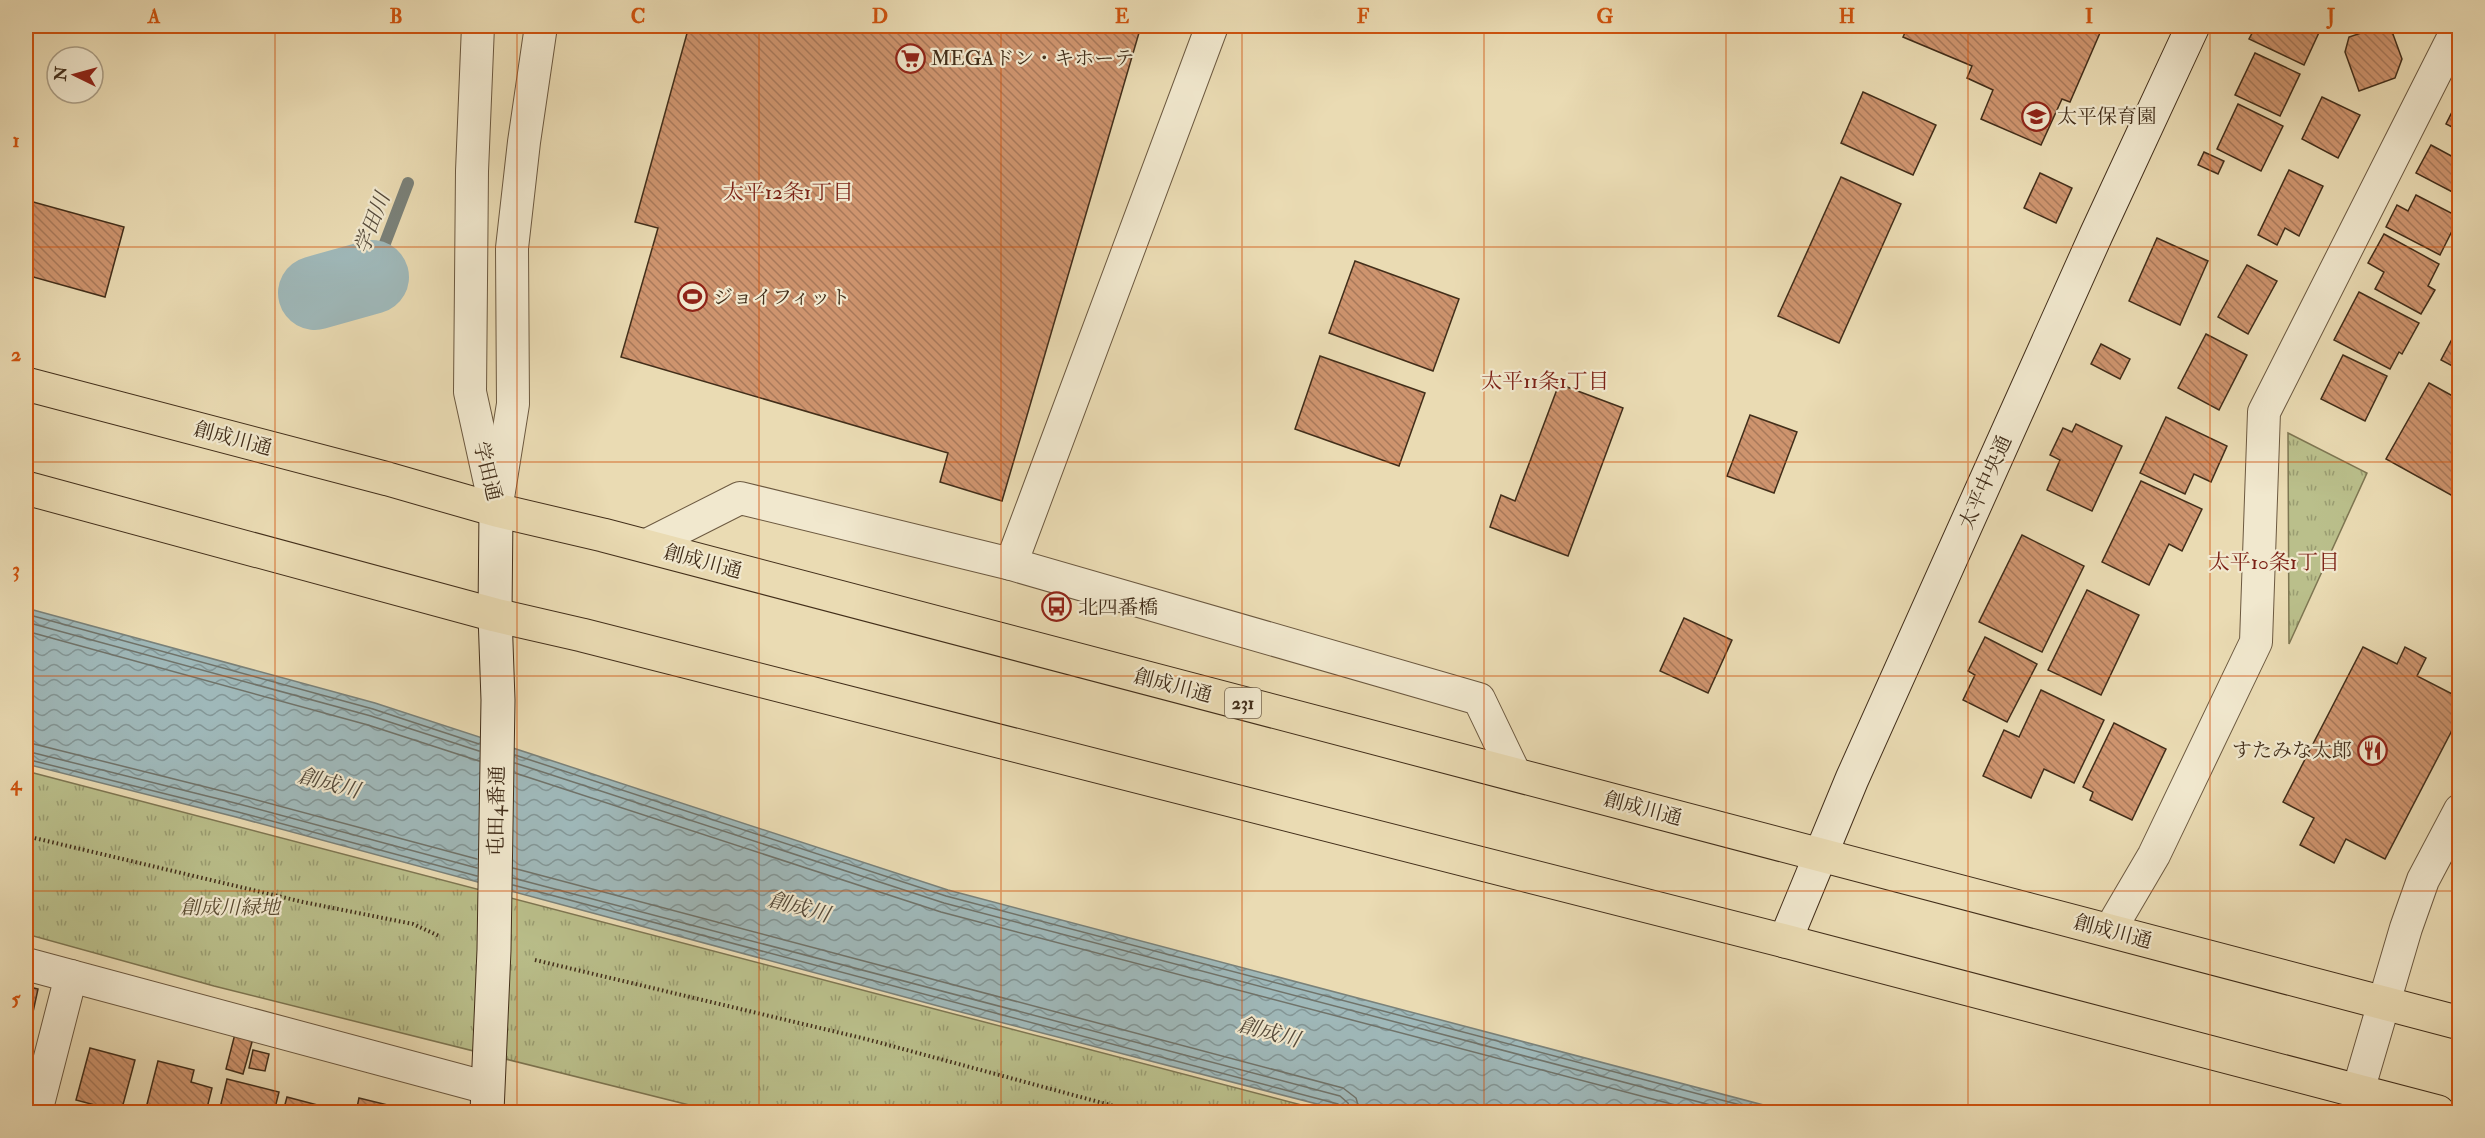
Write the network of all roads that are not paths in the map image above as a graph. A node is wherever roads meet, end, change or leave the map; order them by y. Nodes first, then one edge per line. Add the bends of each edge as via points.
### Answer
1 (478, 26) edge
2 (541, 26) edge
3 (1212, 26) edge
4 (2193, 26) edge
5 (2459, 26) edge
6 (26, 384) edge
7 (26, 488) edge
8 (496, 510) junction
9 (645, 546) junction
10 (1011, 564) junction
11 (495, 615) junction
12 (1515, 774) junction
13 (2460, 810) edge
14 (1820, 854) junction
15 (2110, 930) junction
16 (1785, 941) junction
17 (26, 964) edge
18 (72, 976) junction
19 (2384, 1002) junction
20 (2460, 1023) edge
21 (2358, 1091) junction
22 (488, 1100) edge
23 (36, 1113) edge
24 (2438, 1113) edge

1 - 8 street, 学田通 via 470,392
2 - 8 street, 学田通 via 513,248 513,404
3 - 10 street
4 - 14 street, 太平中央通 via 2081,267
5 - 15 street via 2264,412 2256,642 2154,855
6 - 8 highway, 創成川通 / 231
7 - 11 highway
8 - 9 highway, 創成川通 / 231
8 - 11 street, 屯田4番通
9 - 10 street via 740,498
9 - 12 highway, 創成川通 / 231
10 - 12 street via 1479,699
11 - 16 highway
11 - 22 street, 屯田4番通 via 498,718
12 - 14 highway, 創成川通 / 231
13 - 19 street via 2423,880
14 - 15 highway, 創成川通 / 231
14 - 16 street, 太平中央通
15 - 19 highway, 創成川通 / 231
16 - 21 highway
17 - 18 street
18 - 22 street
18 - 23 street
19 - 20 highway, 創成川通 / 231
19 - 21 street
21 - 24 highway

